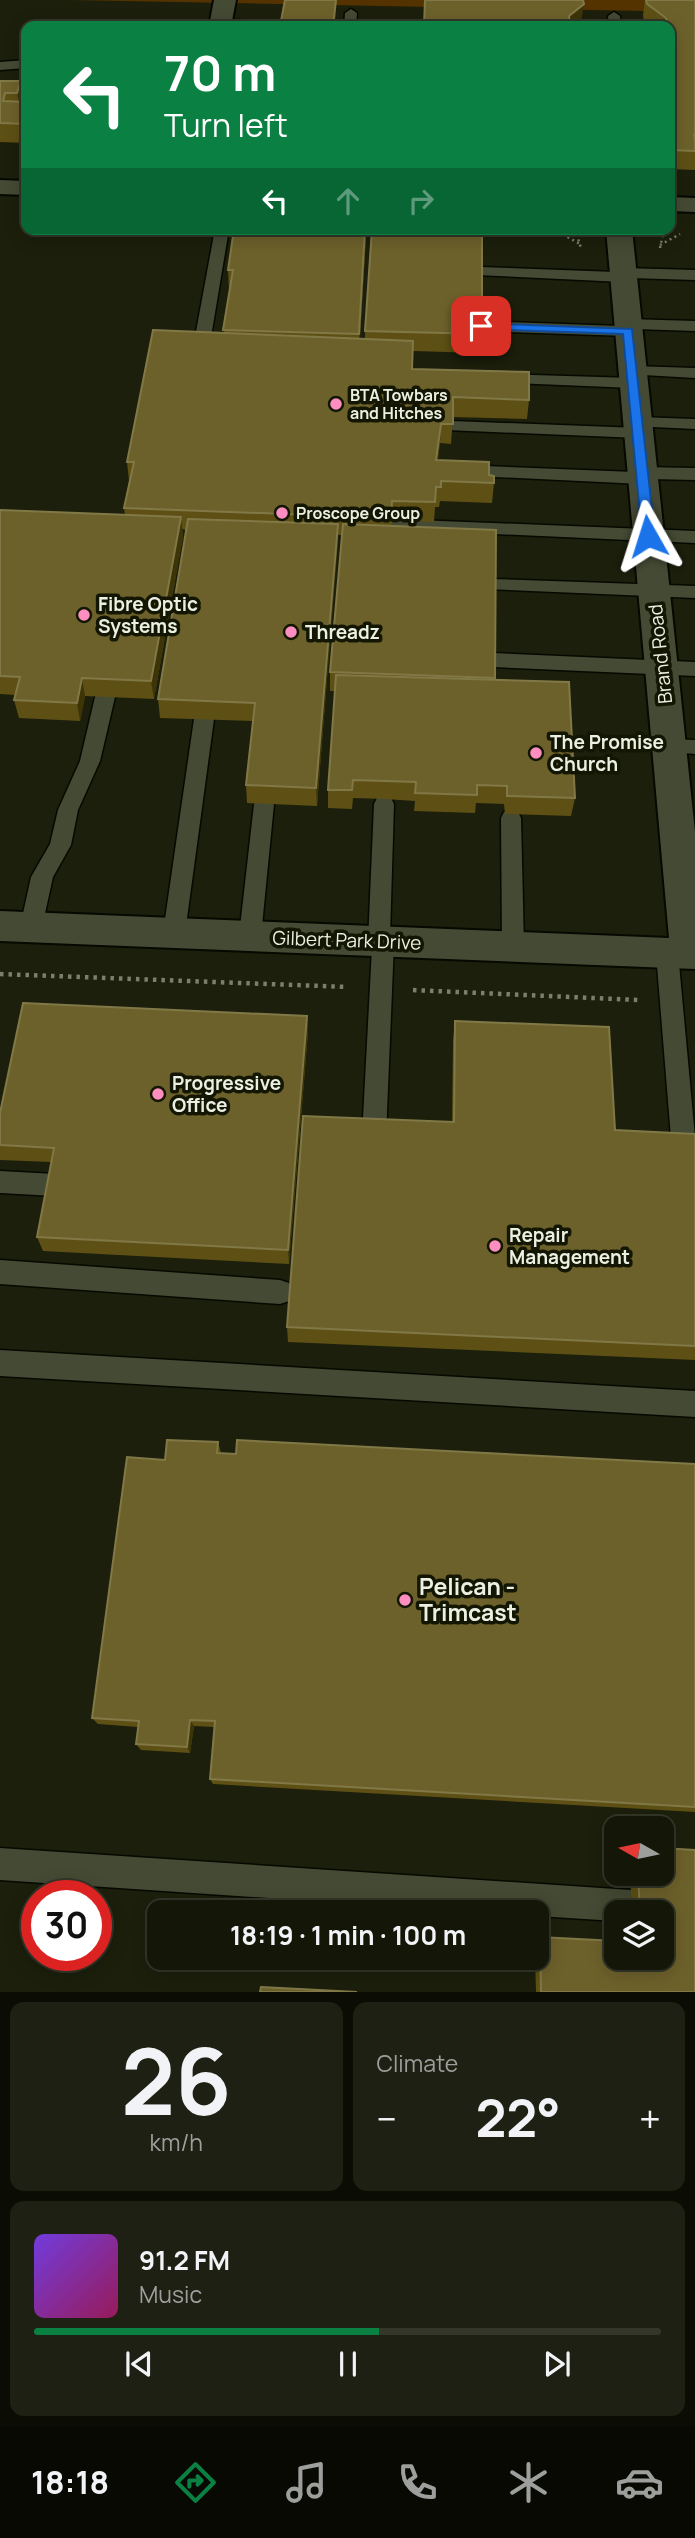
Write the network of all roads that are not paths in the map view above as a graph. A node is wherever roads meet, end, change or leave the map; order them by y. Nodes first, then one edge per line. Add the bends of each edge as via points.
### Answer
1 (225, 0) edge
2 (221, 21) edge
3 (21, 64) edge
4 (0, 66) edge
5 (0, 187) edge
6 (21, 188) edge
7 (675, 204) edge
8 (695, 205) edge
9 (221, 235) edge
10 (620, 235) edge
11 (481, 272) edge
12 (623, 275) junction
13 (695, 275) edge
14 (481, 326) edge
15 (695, 326) edge
16 (628, 328) junction
17 (203, 337) edge
18 (695, 373) edge
19 (633, 377) junction
20 (481, 379) edge
21 (695, 424) edge
22 (452, 426) edge
23 (638, 428) junction
24 (449, 471) edge
25 (695, 474) edge
26 (642, 475) junction
27 (391, 525) edge
28 (648, 536) junction
29 (695, 537) edge
30 (494, 585) edge
31 (653, 590) junction
32 (695, 592) edge
33 (493, 660) edge
34 (661, 667) junction
35 (695, 669) edge
36 (105, 697) edge
37 (204, 719) edge
38 (682, 747) edge
39 (264, 804) edge
40 (384, 804) edge
41 (511, 818) edge
42 (16, 927) edge
43 (174, 933) junction
44 (250, 936) junction
45 (381, 942) junction
46 (513, 947) junction
47 (684, 954) edge
48 (374, 1137) edge
49 (684, 1150) edge
50 (0, 1182) edge
51 (55, 1185) edge
52 (0, 1272) edge
53 (280, 1292) dead end
54 (0, 1363) edge
55 (695, 1404) edge
56 (0, 1864) edge
57 (604, 1904) edge

1 - 2 street
3 - 4 lane
5 - 6 street
7 - 8 street
9 - 17 lane
10 - 12 street, Brand Road
11 - 12 lane
12 - 13 lane
12 - 16 street, Brand Road
14 - 16 lane
15 - 16 lane
16 - 19 street, Brand Road
18 - 19 lane
19 - 20 lane
19 - 23 street, Brand Road
21 - 23 lane
22 - 23 lane
23 - 26 street, Brand Road
24 - 26 lane
25 - 26 lane
26 - 28 street, Brand Road
27 - 28 lane
28 - 29 lane
28 - 31 street, Brand Road
30 - 31 lane
31 - 32 lane
31 - 34 street, Brand Road
33 - 34 lane
34 - 35 lane
34 - 38 street, Brand Road
36 - 42 lane via 90,761 66,816 60,845
37 - 43 lane
38 - 47 street, Brand Road
39 - 44 lane
40 - 45 lane
41 - 46 lane
42 - 43 street, Gilbert Park Drive
43 - 44 street, Gilbert Park Drive
44 - 45 street, Gilbert Park Drive
45 - 46 street, Gilbert Park Drive
45 - 48 lane
46 - 47 street, Gilbert Park Drive
47 - 49 lane
50 - 51 lane
52 - 53 lane
54 - 55 lane
56 - 57 lane

